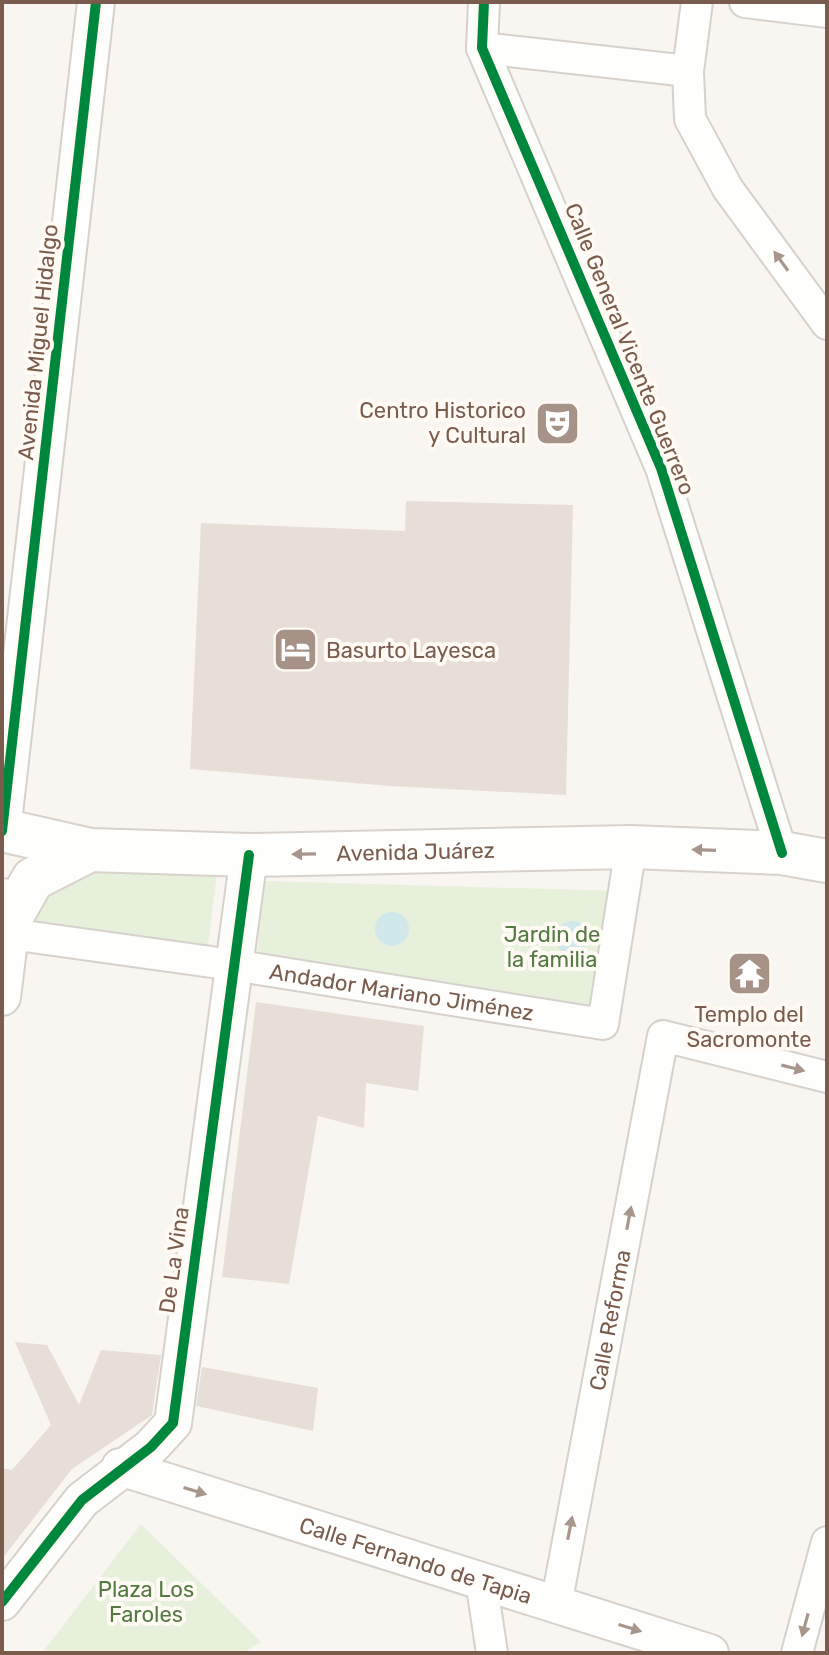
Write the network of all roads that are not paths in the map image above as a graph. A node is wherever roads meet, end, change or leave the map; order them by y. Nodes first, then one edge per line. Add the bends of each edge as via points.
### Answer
1 (96, 2) edge
2 (484, 2) edge
3 (697, 2) edge
4 (745, 2) edge
5 (827, 12) edge
6 (482, 48) junction
7 (688, 71) junction
8 (827, 324) edge
9 (3, 830) edge
10 (631, 847) junction
11 (90, 850) junction
12 (782, 853) junction
13 (249, 855) junction
14 (827, 861) edge
15 (8, 917) edge
16 (233, 965) junction
17 (2, 997) edge
18 (827, 1077) edge
19 (120, 1467) junction
20 (827, 1542) edge
21 (481, 1580) junction
22 (6, 1589) edge
23 (556, 1605) junction
24 (492, 1653) edge
25 (710, 1653) edge
26 (797, 1653) edge

1 - 9 street, Avenida Miguel Hidalgo
2 - 6 street, Calle General Vicente Guerrero
3 - 7 street
4 - 5 street
6 - 7 street
6 - 12 street, Calle General Vicente Guerrero via 661,468
8 -> 7 street via 728,189 690,119
9 - 11 main road, Avenida Juárez
12 -> 10 main road, Avenida Juárez
10 -> 13 main road, Avenida Juárez
10 - 16 street, Andador Mariano Jiménez via 603,1024
11 - 13 main road, Avenida Juárez
11 - 15 main road via 33,879
12 - 14 main road, Avenida Juárez
13 - 16 street, De La Vina
15 - 16 street, Andador Mariano Jiménez
15 - 17 street
16 - 19 street, De La Vina via 173,1423 151,1447
23 -> 18 street, Calle Reforma via 663,1036
19 -> 21 street, Calle Fernando de Tapia
19 - 22 street, De La Vina via 82,1500
20 -> 26 street
21 - 23 street, Calle Fernando de Tapia
21 - 24 street
23 -> 25 street, Calle Fernando de Tapia

